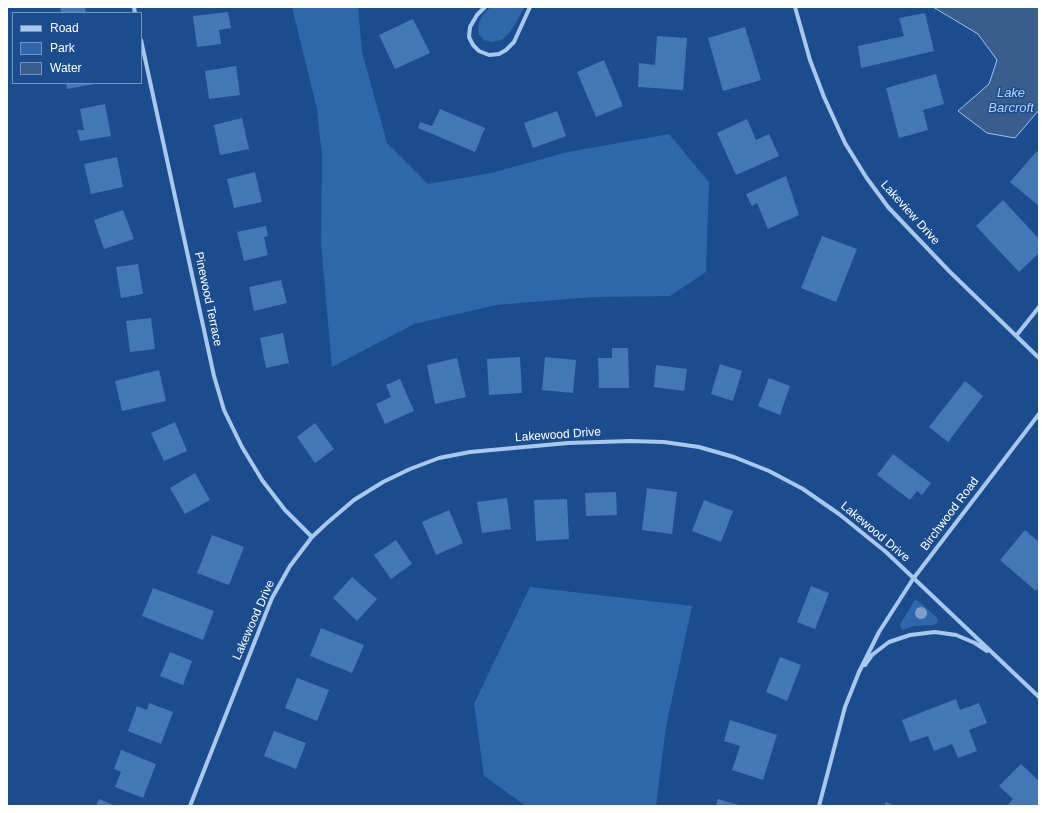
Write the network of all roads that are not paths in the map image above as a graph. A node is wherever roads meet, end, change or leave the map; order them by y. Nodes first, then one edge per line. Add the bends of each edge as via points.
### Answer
1 (486, 7) edge
2 (530, 7) edge
3 (795, 7) edge
4 (142, 45) edge
5 (1039, 307) edge
6 (1016, 336) junction
7 (1039, 358) edge
8 (1039, 414) edge
9 (312, 537) junction
10 (913, 579) junction
11 (998, 658) junction
12 (860, 672) junction
13 (1039, 697) edge
14 (190, 806) edge
15 (818, 806) edge

1 - 2 street via 477,15 470,27 469,37 479,52 489,55 499,54 514,42
3 - 6 street, Lakeview Drive via 824,97 845,143 866,177 888,207
4 - 9 street, Pinewood Terrace via 214,376 224,410 242,448 262,480 285,510
5 - 6 street
6 - 7 street, Lakeview Drive
8 - 10 street, Birchwood Road
9 - 10 street, Lakewood Drive via 354,500 377,485 438,458 470,452 568,443 630,440 664,442 699,447 734,457 769,471 802,489 840,514 886,552
9 - 14 street, Lakewood Drive via 290,566 272,598
10 - 11 street, Lakewood Drive
10 - 12 street, Birchwood Road via 879,632
11 - 12 street, Birchwood Road via 975,643 956,635 935,632 910,635 889,642 872,655
11 - 13 street, Lakewood Drive
12 - 15 street, Birchwood Road via 845,708

